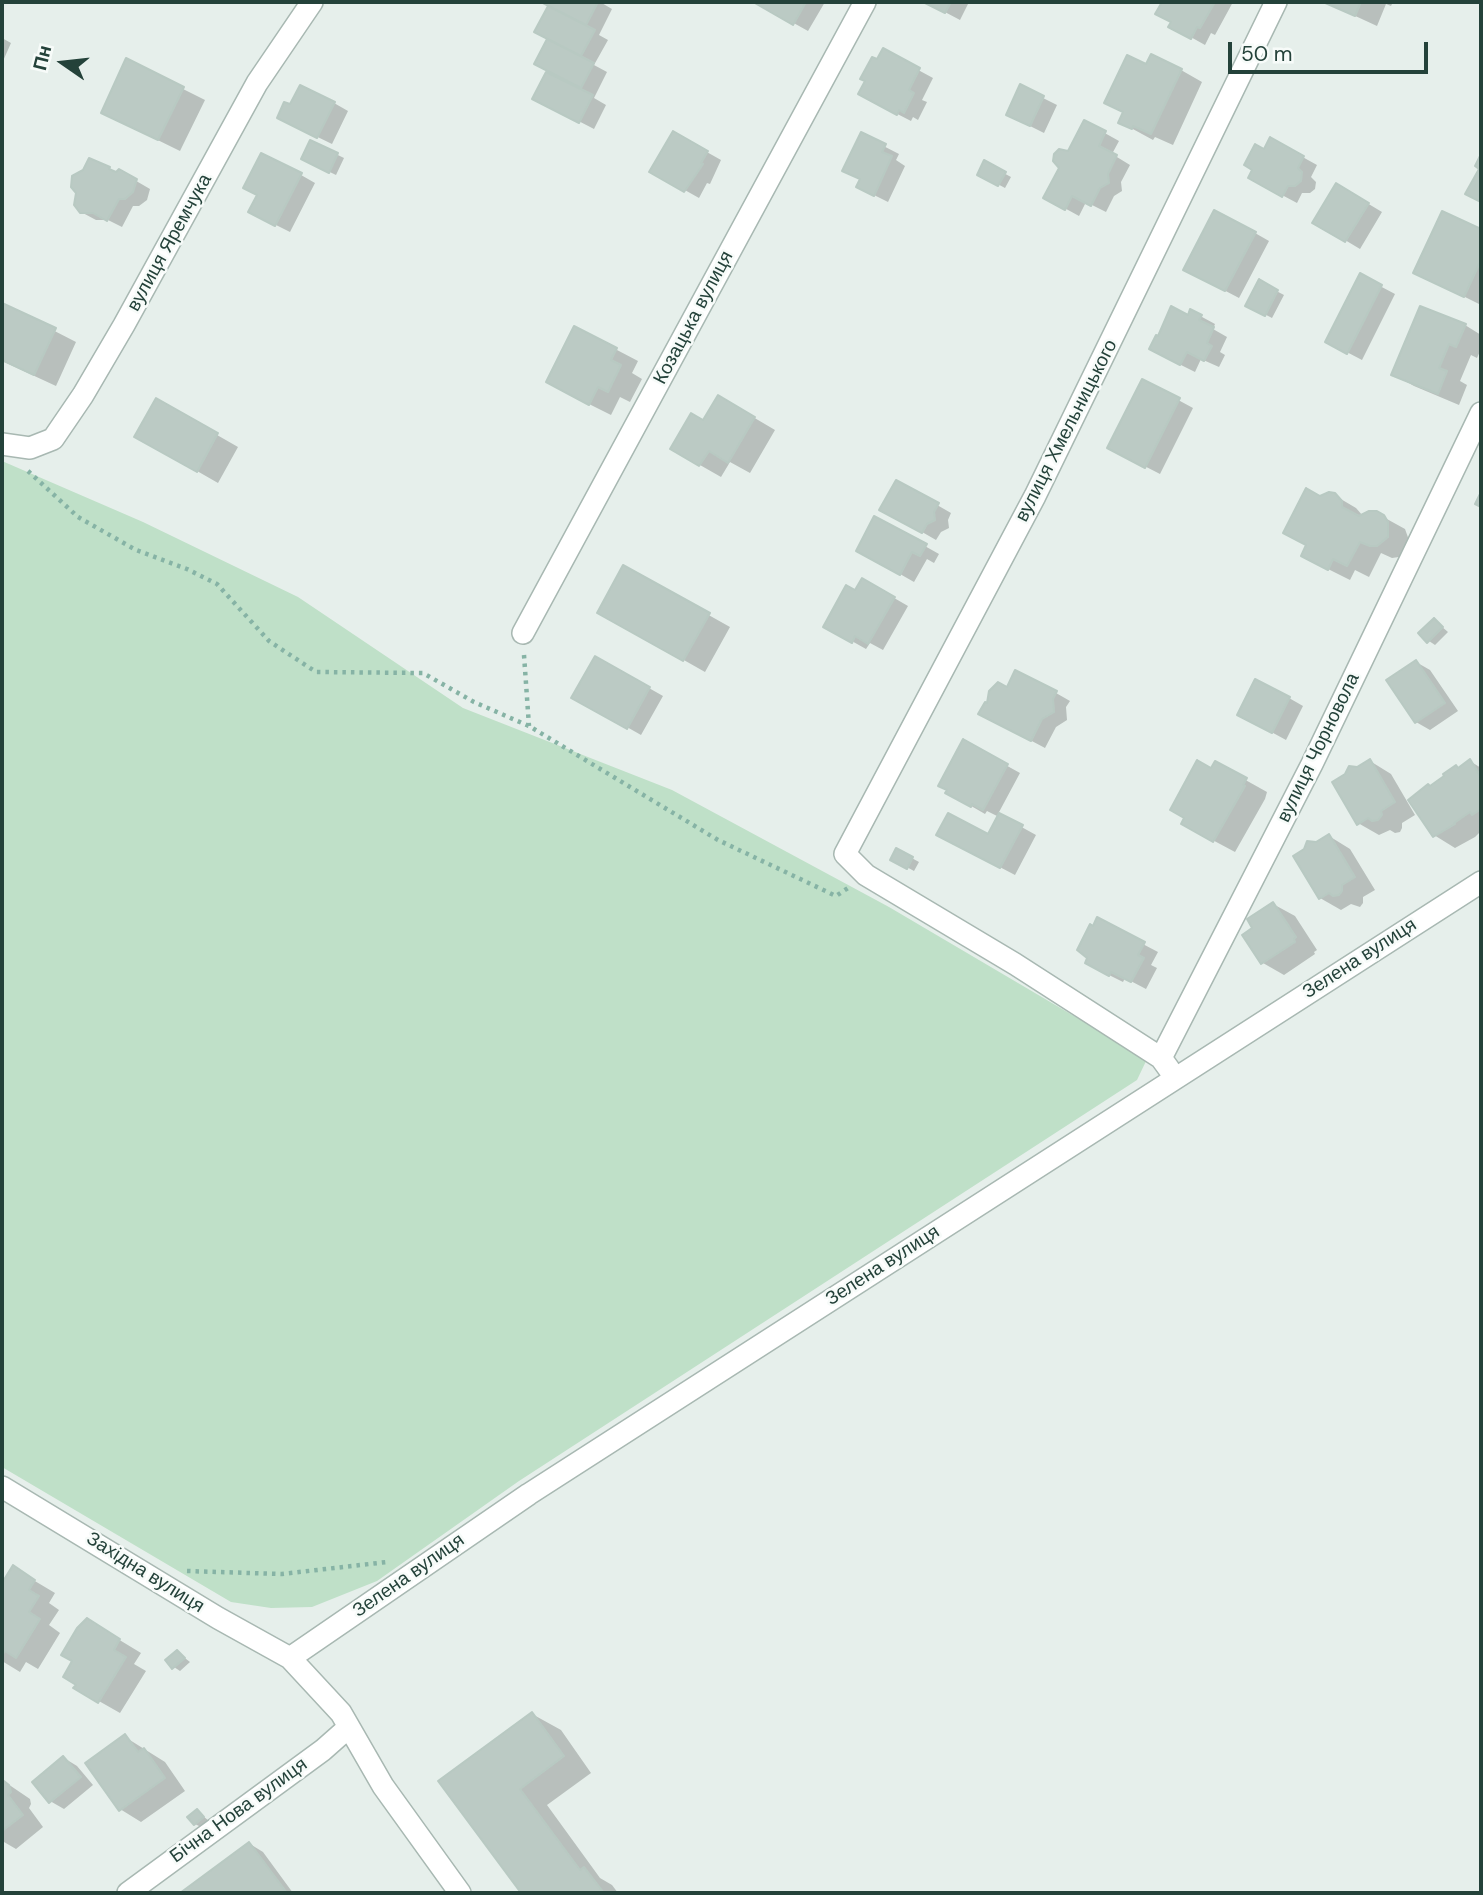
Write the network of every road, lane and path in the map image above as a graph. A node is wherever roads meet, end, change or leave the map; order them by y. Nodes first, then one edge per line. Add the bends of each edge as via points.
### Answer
1 (312, 2) edge
2 (865, 2) edge
3 (1276, 2) edge
4 (1481, 413) edge
5 (2, 444) edge
6 (523, 634) joint
7 (529, 726) junction
8 (866, 875) junction
9 (1481, 881) edge
10 (1161, 1058) junction
11 (1175, 1078) junction
12 (2, 1487) edge
13 (393, 1562) dead end
14 (179, 1571) dead end
15 (290, 1658) junction
16 (349, 1727) junction
17 (128, 1893) edge
18 (460, 1893) edge

1 - 5 street, вулиця Яремчука via 257,83 124,326 53,439 30,448
2 - 6 street, Козацька вулиця
3 - 8 street, вулиця Хмельницького via 1035,496 845,853
4 - 10 street, вулиця Чорновола via 1312,764
5 - 7 path via 78,517 136,550 217,584 269,641 316,672 423,673
6 - 7 path
7 - 8 path via 718,840 836,896
8 - 10 street
9 - 11 street, Зелена вулиця
10 - 11 street
11 - 15 street, Зелена вулиця via 529,1494
12 - 15 street, Західна вулиця
13 - 14 path via 282,1574
15 - 16 street, Західна вулиця
16 - 17 street, Бічна Нова вулиця
16 - 18 street, Західна вулиця via 383,1786

